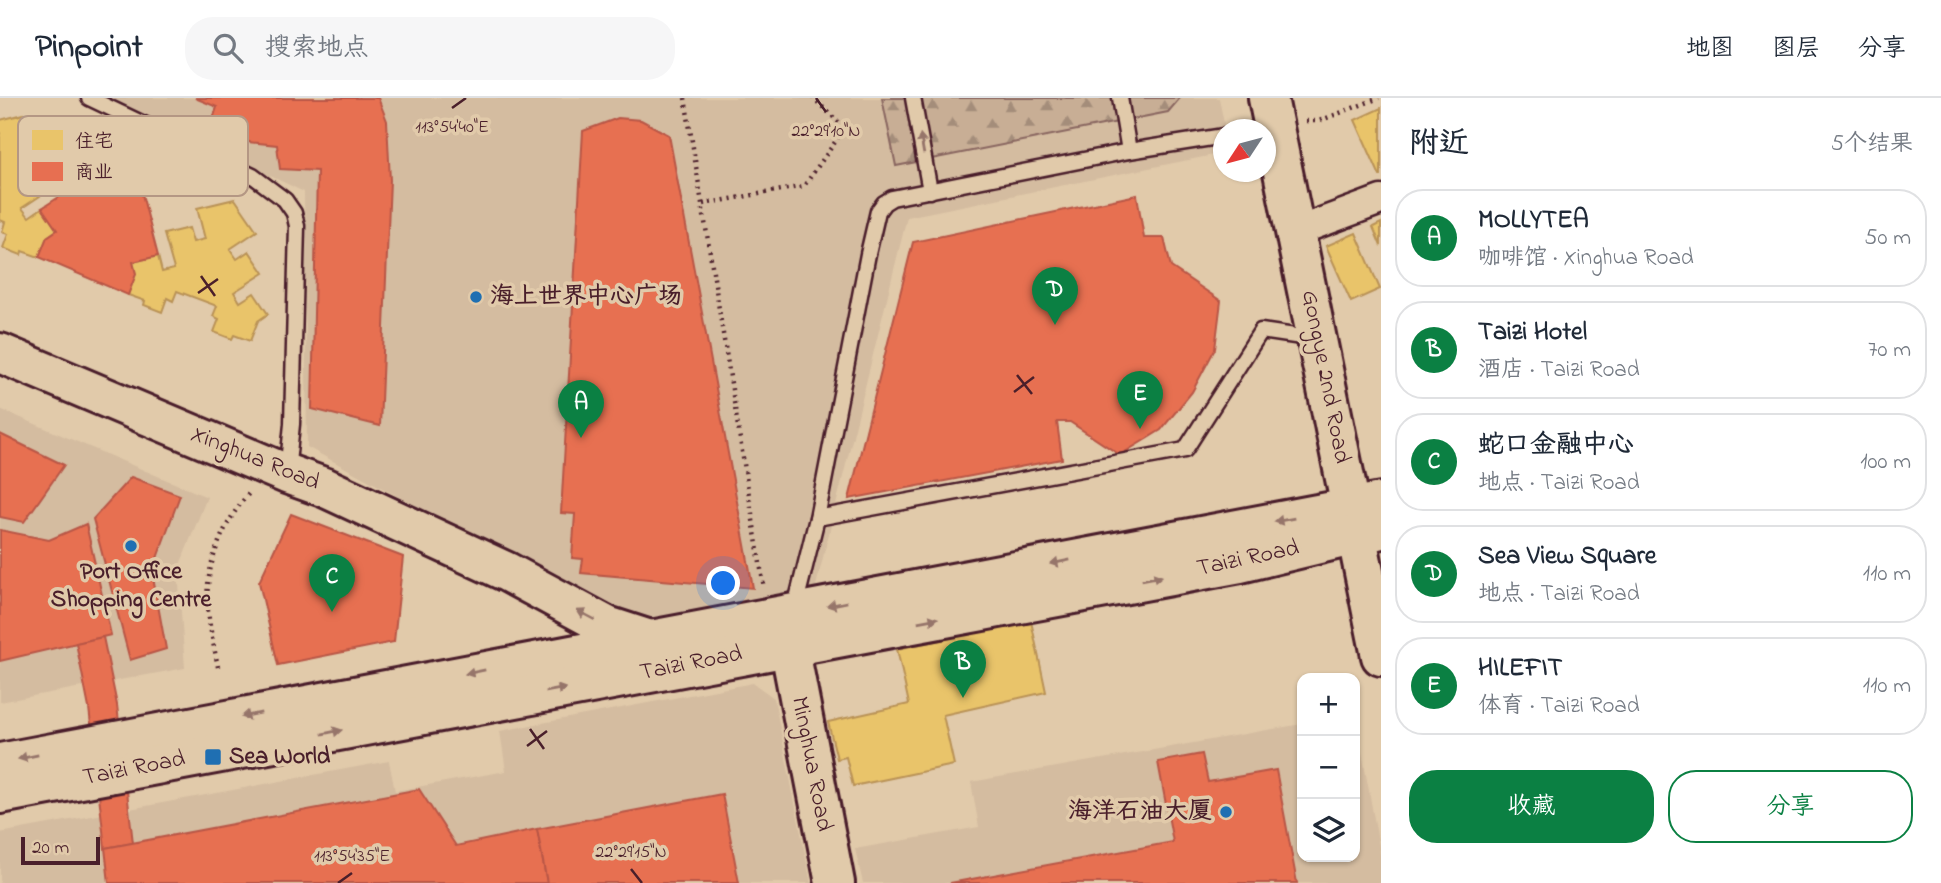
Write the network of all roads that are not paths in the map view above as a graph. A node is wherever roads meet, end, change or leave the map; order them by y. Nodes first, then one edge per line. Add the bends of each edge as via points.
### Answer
1 (89, 98) edge
2 (913, 98) edge
3 (1119, 98) edge
4 (127, 116) edge
5 (1213, 138) edge
6 (1276, 149) edge
7 (1129, 152) junction
8 (248, 174) edge
9 (930, 191) junction
10 (1381, 200) edge
11 (1295, 232) junction
12 (1317, 339) junction
13 (0, 353) edge
14 (278, 470) junction
15 (817, 518) junction
16 (1367, 518) edge
17 (507, 572) junction
18 (782, 615) junction
19 (649, 639) junction
20 (1381, 656) edge
21 (542, 660) junction
22 (0, 763) edge
23 (0, 794) edge
24 (835, 883) edge

1 - 4 lane
9 -> 2 lane
3 - 7 lane
5 - 7 lane
6 - 11 main road, Gongye 2nd Road
7 - 9 lane
8 - 14 lane via 285,200 294,214 297,239 292,424
9 - 15 lane via 892,198 878,211
10 - 11 street
11 - 12 main road, Gongye 2nd Road
12 - 15 lane via 1261,331 1185,450
12 - 16 main road, Gongye 2nd Road
13 - 14 main road, Xinghua Road
14 - 17 main road, Xinghua Road
15 - 18 lane
16 - 18 main road, Taizi Road
16 - 20 main road, Gongye 2nd Road
19 -> 17 main road, Xinghua Road via 607,626
17 - 21 main road, Xinghua Road via 547,628 550,648
18 - 19 main road, Taizi Road
23 -> 18 main road, Taizi Road
18 - 24 main road, Minghua Road
19 - 21 main road, Taizi Road
21 -> 22 main road, Taizi Road

